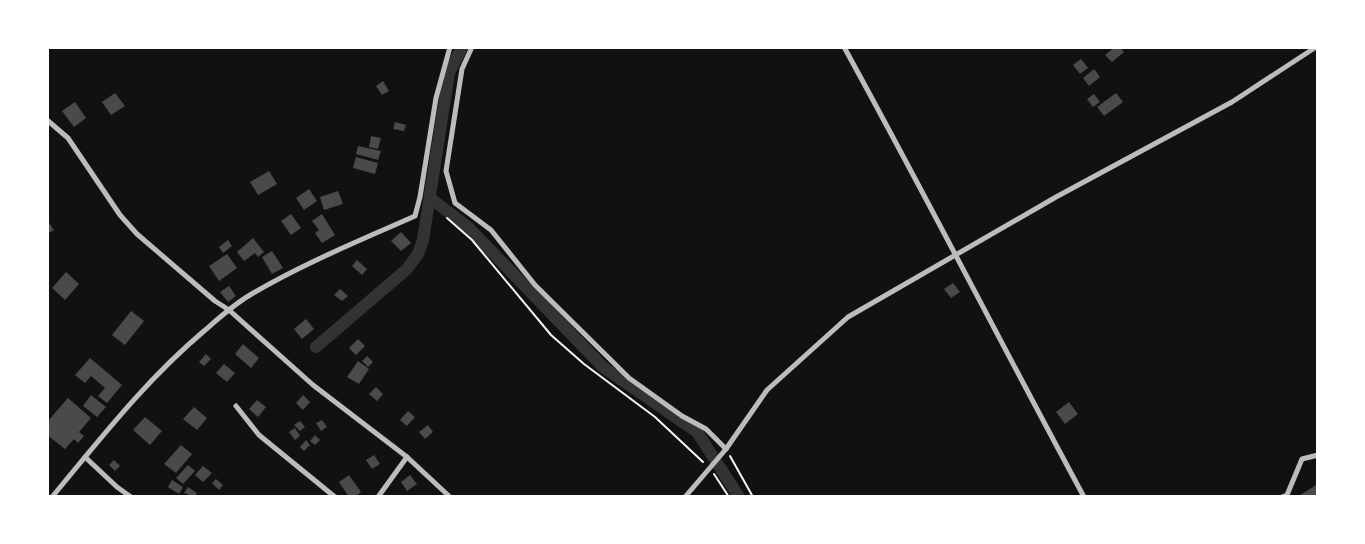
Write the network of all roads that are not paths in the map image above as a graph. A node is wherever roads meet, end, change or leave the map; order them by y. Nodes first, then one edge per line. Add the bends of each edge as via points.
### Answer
1 (450, 47) edge
2 (472, 47) edge
3 (844, 47) edge
4 (1317, 47) edge
5 (47, 120) edge
6 (957, 255) junction
7 (229, 310) junction
8 (236, 406) dead end
9 (726, 449) junction
10 (1318, 455) edge
11 (85, 457) junction
12 (407, 457) junction
13 (52, 497) edge
14 (131, 497) edge
15 (335, 497) edge
16 (378, 497) edge
17 (450, 497) edge
18 (685, 497) edge
19 (1084, 497) edge
20 (1282, 497) edge

1 - 7 street via 415,216 293,271
2 - 9 street via 462,69 446,171 455,203 491,230 535,285 629,378 706,429
3 - 6 street
4 - 6 street via 1233,102
5 - 7 street via 68,138 137,234
6 - 9 street via 848,317 767,390
6 - 19 street
7 - 11 street via 140,390
7 - 12 street via 313,385
8 - 15 street via 259,435
9 - 18 street
10 - 20 street via 1302,459
11 - 13 street
11 - 14 street
12 - 16 street
12 - 17 street

